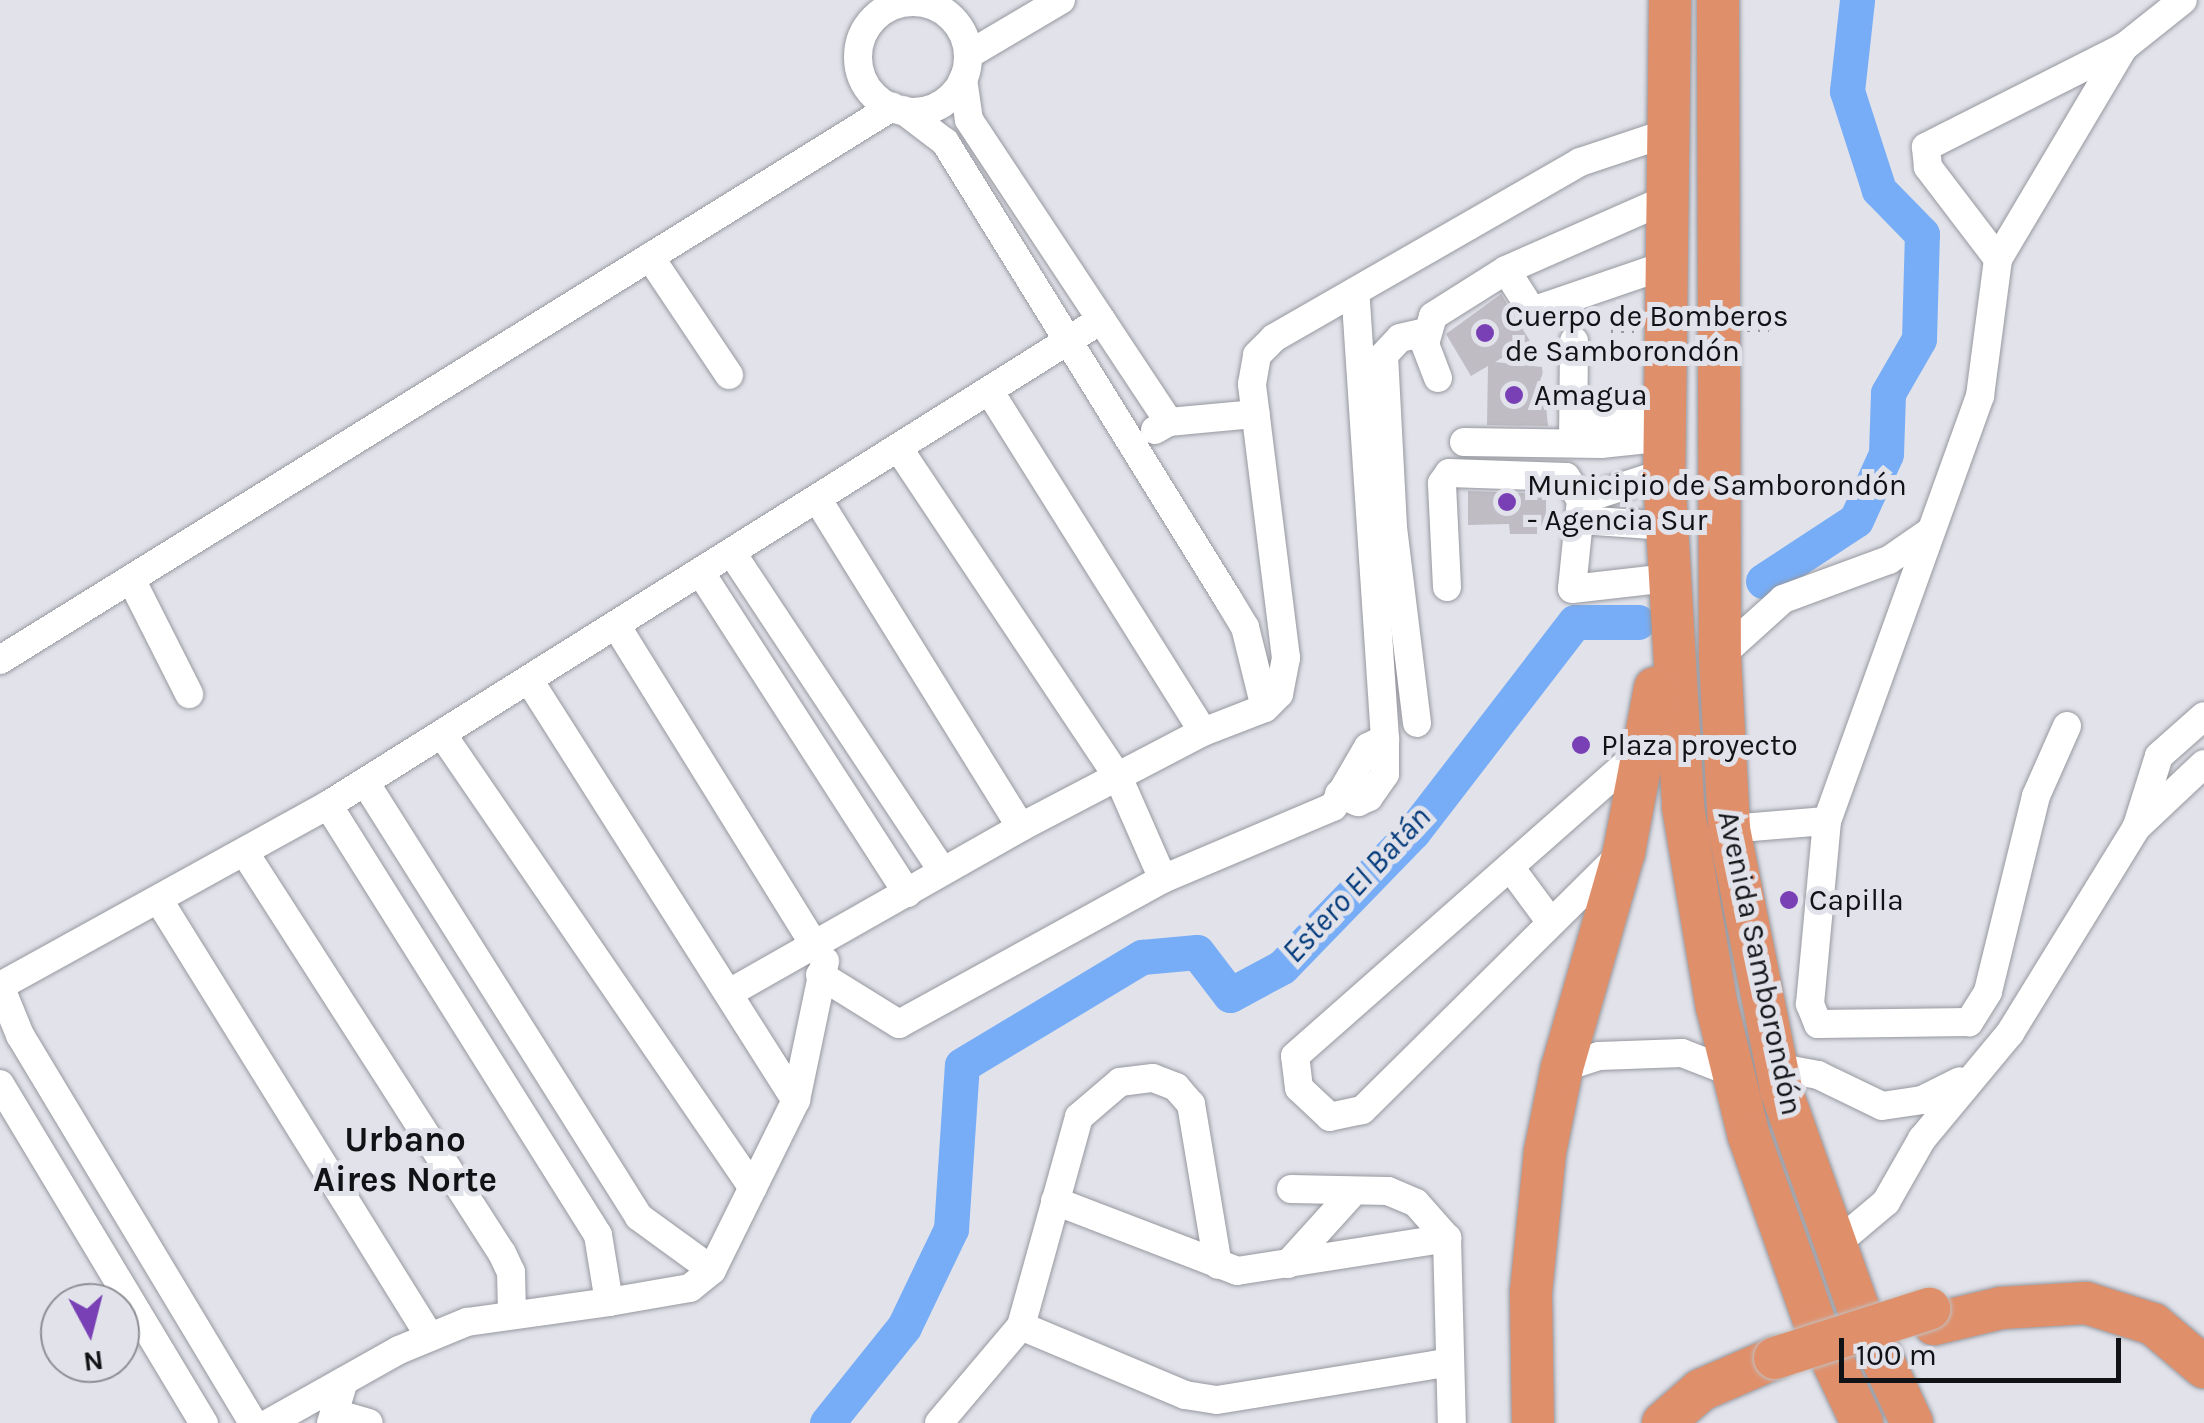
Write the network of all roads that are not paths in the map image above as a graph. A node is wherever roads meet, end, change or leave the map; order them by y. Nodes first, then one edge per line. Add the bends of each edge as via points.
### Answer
1 (1061, 0) edge
2 (1670, 0) edge
3 (1718, 0) edge
4 (2183, 0) edge
5 (925, 2) edge
6 (2124, 47) junction
7 (965, 68) junction
8 (898, 109) junction
9 (1667, 133) junction
10 (1721, 217) junction
11 (1666, 233) junction
12 (650, 257) junction
13 (1998, 259) junction
14 (1506, 270) junction
15 (1355, 292) junction
16 (1101, 320) junction
17 (1424, 332) junction
18 (1574, 341) dead end
19 (1070, 343) junction
20 (729, 374) dead end
21 (1438, 378) dead end
22 (990, 392) junction
23 (1256, 414) junction
24 (1170, 422) junction
25 (1574, 429) junction
26 (1666, 441) junction
27 (1132, 442) junction
28 (1464, 442) dead end
29 (899, 449) junction
30 (818, 500) junction
31 (1581, 510) junction
32 (1666, 526) junction
33 (1928, 533) junction
34 (732, 553) junction
35 (701, 573) junction
36 (1668, 578) junction
37 (131, 579) junction
38 (1447, 588) dead end
39 (616, 626) junction
40 (1720, 656) junction
41 (0, 660) edge
42 (528, 680) junction
43 (189, 694) dead end
44 (1265, 708) junction
45 (2204, 716) edge
46 (1418, 723) dead end
47 (2068, 726) dead end
48 (1204, 732) junction
49 (442, 734) junction
50 (1648, 744) junction
51 (2204, 764) edge
52 (1119, 779) junction
53 (365, 782) junction
54 (328, 805) junction
55 (1827, 820) junction
56 (1022, 827) junction
57 (1729, 828) junction
58 (2136, 828) junction
59 (1624, 852) junction
60 (244, 853) junction
61 (1510, 867) junction
62 (942, 870) junction
63 (1163, 879) junction
64 (907, 893) junction
65 (160, 902) junction
66 (1550, 921) junction
67 (827, 940) junction
68 (820, 975) junction
69 (0, 986) edge
70 (731, 992) junction
71 (1776, 1067) junction
72 (1562, 1068) junction
73 (1730, 1072) junction
74 (1968, 1076) junction
75 (0, 1084) edge
76 (796, 1100) junction
77 (753, 1188) junction
78 (1290, 1189) dead end
79 (1354, 1191) junction
80 (1055, 1201) junction
81 (1447, 1238) junction
82 (1835, 1245) junction
83 (1288, 1264) junction
84 (1218, 1265) junction
85 (712, 1270) junction
86 (609, 1302) junction
87 (512, 1313) junction
88 (1931, 1317) junction
89 (1021, 1326) junction
90 (430, 1336) junction
91 (2204, 1336) edge
92 (1446, 1362) junction
93 (1777, 1364) junction
94 (2204, 1367) edge
95 (344, 1381) junction
96 (332, 1418) edge
97 (204, 1423) edge
98 (253, 1423) edge
99 (269, 1423) edge
100 (369, 1423) edge
101 (939, 1423) edge
102 (1452, 1423) edge
103 (1534, 1423) edge
104 (1663, 1423) edge
105 (1681, 1423) edge
106 (1862, 1423) edge
107 (1912, 1423) edge

1 - 7 street
2 - 9 highway, Avenida Samborondón
3 - 10 highway, Avenida Samborondón
4 - 6 street
5 - 7 street via 954,20
5 - 8 street via 888,8 860,40 864,82
6 - 13 street
6 - 13 street via 1926,147 1928,166
7 - 8 street via 938,106
7 - 16 street via 970,120
8 - 12 street
8 - 19 street via 945,142
9 - 11 highway, Avenida Samborondón
9 - 15 street via 1580,162
10 - 11 highway
10 - 40 highway, Avenida Samborondón
11 - 14 street
11 - 14 street via 1532,311
11 - 26 highway, Avenida Samborondón
12 - 20 street
12 - 37 street
13 - 33 street via 1980,396 1948,496
14 - 17 street via 1433,316
15 - 23 street via 1257,354
15 - 63 street via 1384,774 1370,797 1358,802 1339,794 1333,807
16 - 19 street
16 - 24 street
17 - 21 street
17 - 46 street via 1400,338 1384,355 1393,527
18 - 25 street
19 - 22 street
19 - 27 street
22 - 29 street
22 - 48 street
23 - 24 street
23 - 44 street via 1286,658 1279,694
24 - 27 street
25 - 26 street
25 - 28 street
26 - 31 street
26 - 32 highway, Avenida Samborondón
27 - 44 street via 1244,627
29 - 30 street
29 - 52 street
30 - 34 street
30 - 56 street
31 - 32 street
31 - 36 street via 1572,589
31 - 38 street via 1562,474 1450,473 1442,483
32 - 36 highway, Avenida Samborondón
33 - 40 street via 1889,560 1783,599
33 - 55 street
34 - 35 street
34 - 62 street
35 - 39 street
35 - 64 street
36 - 50 highway
36 - 73 highway, Avenida Samborondón via 1683,807
37 - 41 street
37 - 43 street
39 - 42 street
39 - 67 street
40 - 57 highway, Avenida Samborondón
42 - 49 street
42 - 70 street
44 - 48 street
45 - 58 street via 2159,756
47 - 55 street via 2036,796 1988,992 1969,1022 1818,1024 1810,1004
48 - 52 street
49 - 53 street
49 - 77 street
50 - 59 highway
50 - 61 street
51 - 58 street
52 - 56 street
52 - 63 street
53 - 54 street
53 - 85 street via 639,1217
54 - 60 street
54 - 86 street via 598,1235
55 - 57 street
56 - 62 street
57 - 71 highway, Avenida Samborondón
58 - 74 street via 2010,1033
59 - 66 street
59 - 72 highway
60 - 65 street
60 - 87 street via 502,1252 511,1272
61 - 66 street
61 - 66 street via 1295,1056 1299,1088 1330,1117 1362,1110
62 - 64 street
63 - 68 street via 899,1024
64 - 67 street
65 - 69 street
65 - 90 street
67 - 68 street
67 - 70 street
68 - 76 street
69 - 98 street via 20,1035
70 - 76 street
71 - 74 street via 1818,1075 1882,1106 1922,1100
71 - 82 highway, Avenida Samborondón
72 - 73 street via 1634,1052 1682,1052
72 - 103 highway via 1530,1292
73 - 106 highway, Avenida Samborondón via 1816,1326
74 - 82 street via 1886,1202
75 - 97 street
76 - 77 street
77 - 85 street
78 - 79 street
79 - 81 street via 1388,1191 1416,1203
79 - 83 street
80 - 84 street
80 - 84 street via 1079,1118 1120,1082 1153,1078 1176,1087 1191,1104
80 - 89 street
81 - 83 street
81 - 92 street
82 - 107 highway, Avenida Samborondón
83 - 84 street via 1237,1271
85 - 86 street via 690,1288
86 - 87 street
87 - 90 street
88 - 91 highway via 2023,1286 2112,1286 2148,1297
88 - 93 highway
88 - 94 highway via 2086,1303 2154,1324
89 - 92 street via 1185,1395 1217,1400
89 - 101 street
90 - 95 street
92 - 102 street
93 - 104 highway via 1702,1390
93 - 105 highway via 1722,1390
95 - 96 street
95 - 99 street
96 - 100 street

